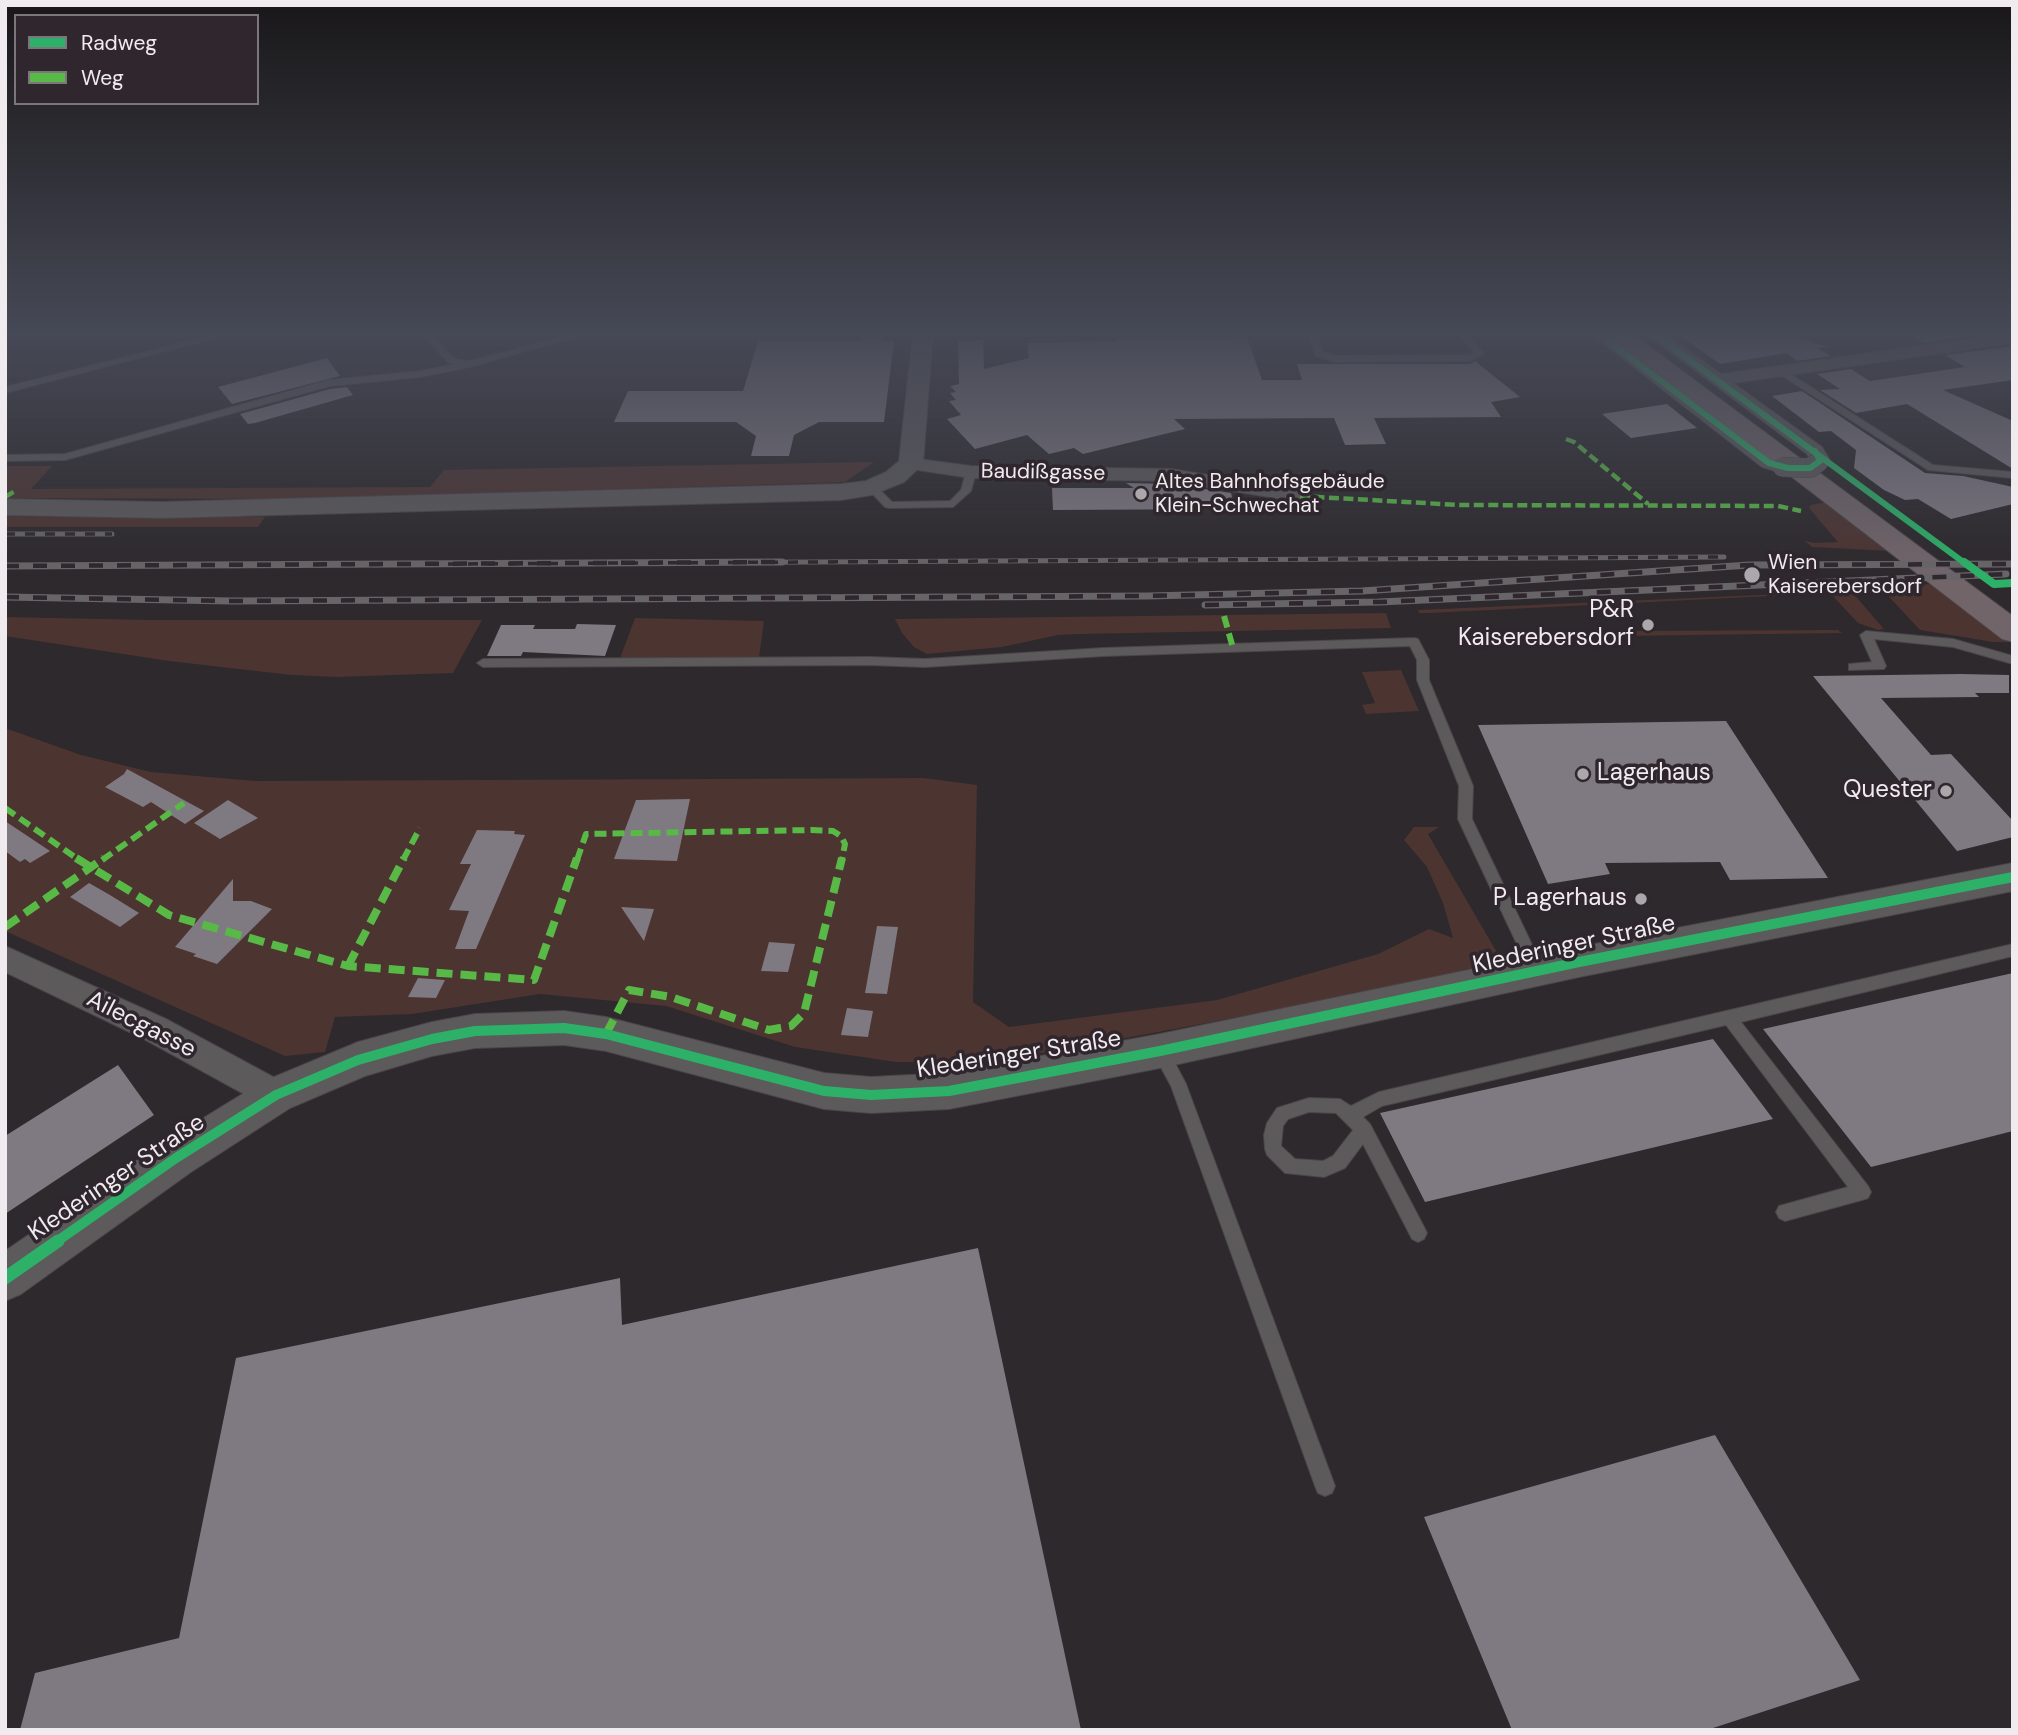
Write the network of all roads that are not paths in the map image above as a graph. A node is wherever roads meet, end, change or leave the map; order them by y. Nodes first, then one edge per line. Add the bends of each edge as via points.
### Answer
1 (219, 414) edge
2 (911, 414) edge
3 (1705, 414) edge
4 (1724, 414) edge
5 (1745, 414) edge
6 (1765, 414) edge
7 (1847, 414) edge
8 (5, 458) edge
9 (903, 470) junction
10 (971, 471) junction
11 (2013, 475) edge
12 (872, 488) junction
13 (1300, 496) dead end
14 (5, 507) edge
15 (2013, 612) edge
16 (2013, 632) edge
17 (2013, 660) edge
18 (483, 663) dead end
19 (1853, 667) dead end
20 (2013, 877) edge
21 (2013, 950) edge
22 (5, 958) edge
23 (1538, 972) junction
24 (1728, 1018) junction
25 (1160, 1051) junction
26 (275, 1095) junction
27 (1350, 1115) junction
28 (1364, 1129) junction
29 (1785, 1212) dead end
30 (1418, 1233) dead end
31 (5, 1278) edge
32 (1325, 1486) dead end

1 - 8 lane via 65,457
2 - 9 street
3 - 6 street, bridge via 1769,463 1810,468 1820,461 1815,451
4 - 16 main road
5 - 15 main road
7 - 11 lane via 1931,468
9 - 10 street, Baudißgasse
9 - 12 street
10 - 12 lane via 966,491 953,504 890,505
10 - 13 street, Baudißgasse via 1171,475
12 - 14 street via 162,510
17 - 19 lane via 1953,643 1866,635 1880,666
18 - 23 lane via 925,663 1414,642 1423,660 1423,680 1466,786 1465,819
20 - 23 street, Klederinger Straße
21 - 24 lane
22 - 26 street, Ailecgasse via 155,1029
23 - 25 street, Klederinger Straße
24 - 27 lane via 1379,1099
24 - 29 lane via 1862,1192
25 - 26 street, Klederinger Straße via 949,1091 871,1095 791,1084 606,1034 535,1027 475,1031 387,1050
25 - 32 lane via 1178,1084
26 - 31 street, Klederinger Straße
27 - 28 lane
27 - 28 lane via 1340,1106 1324,1104 1283,1112 1275,1123 1273,1149 1291,1167 1324,1169 1339,1162
28 - 30 lane

